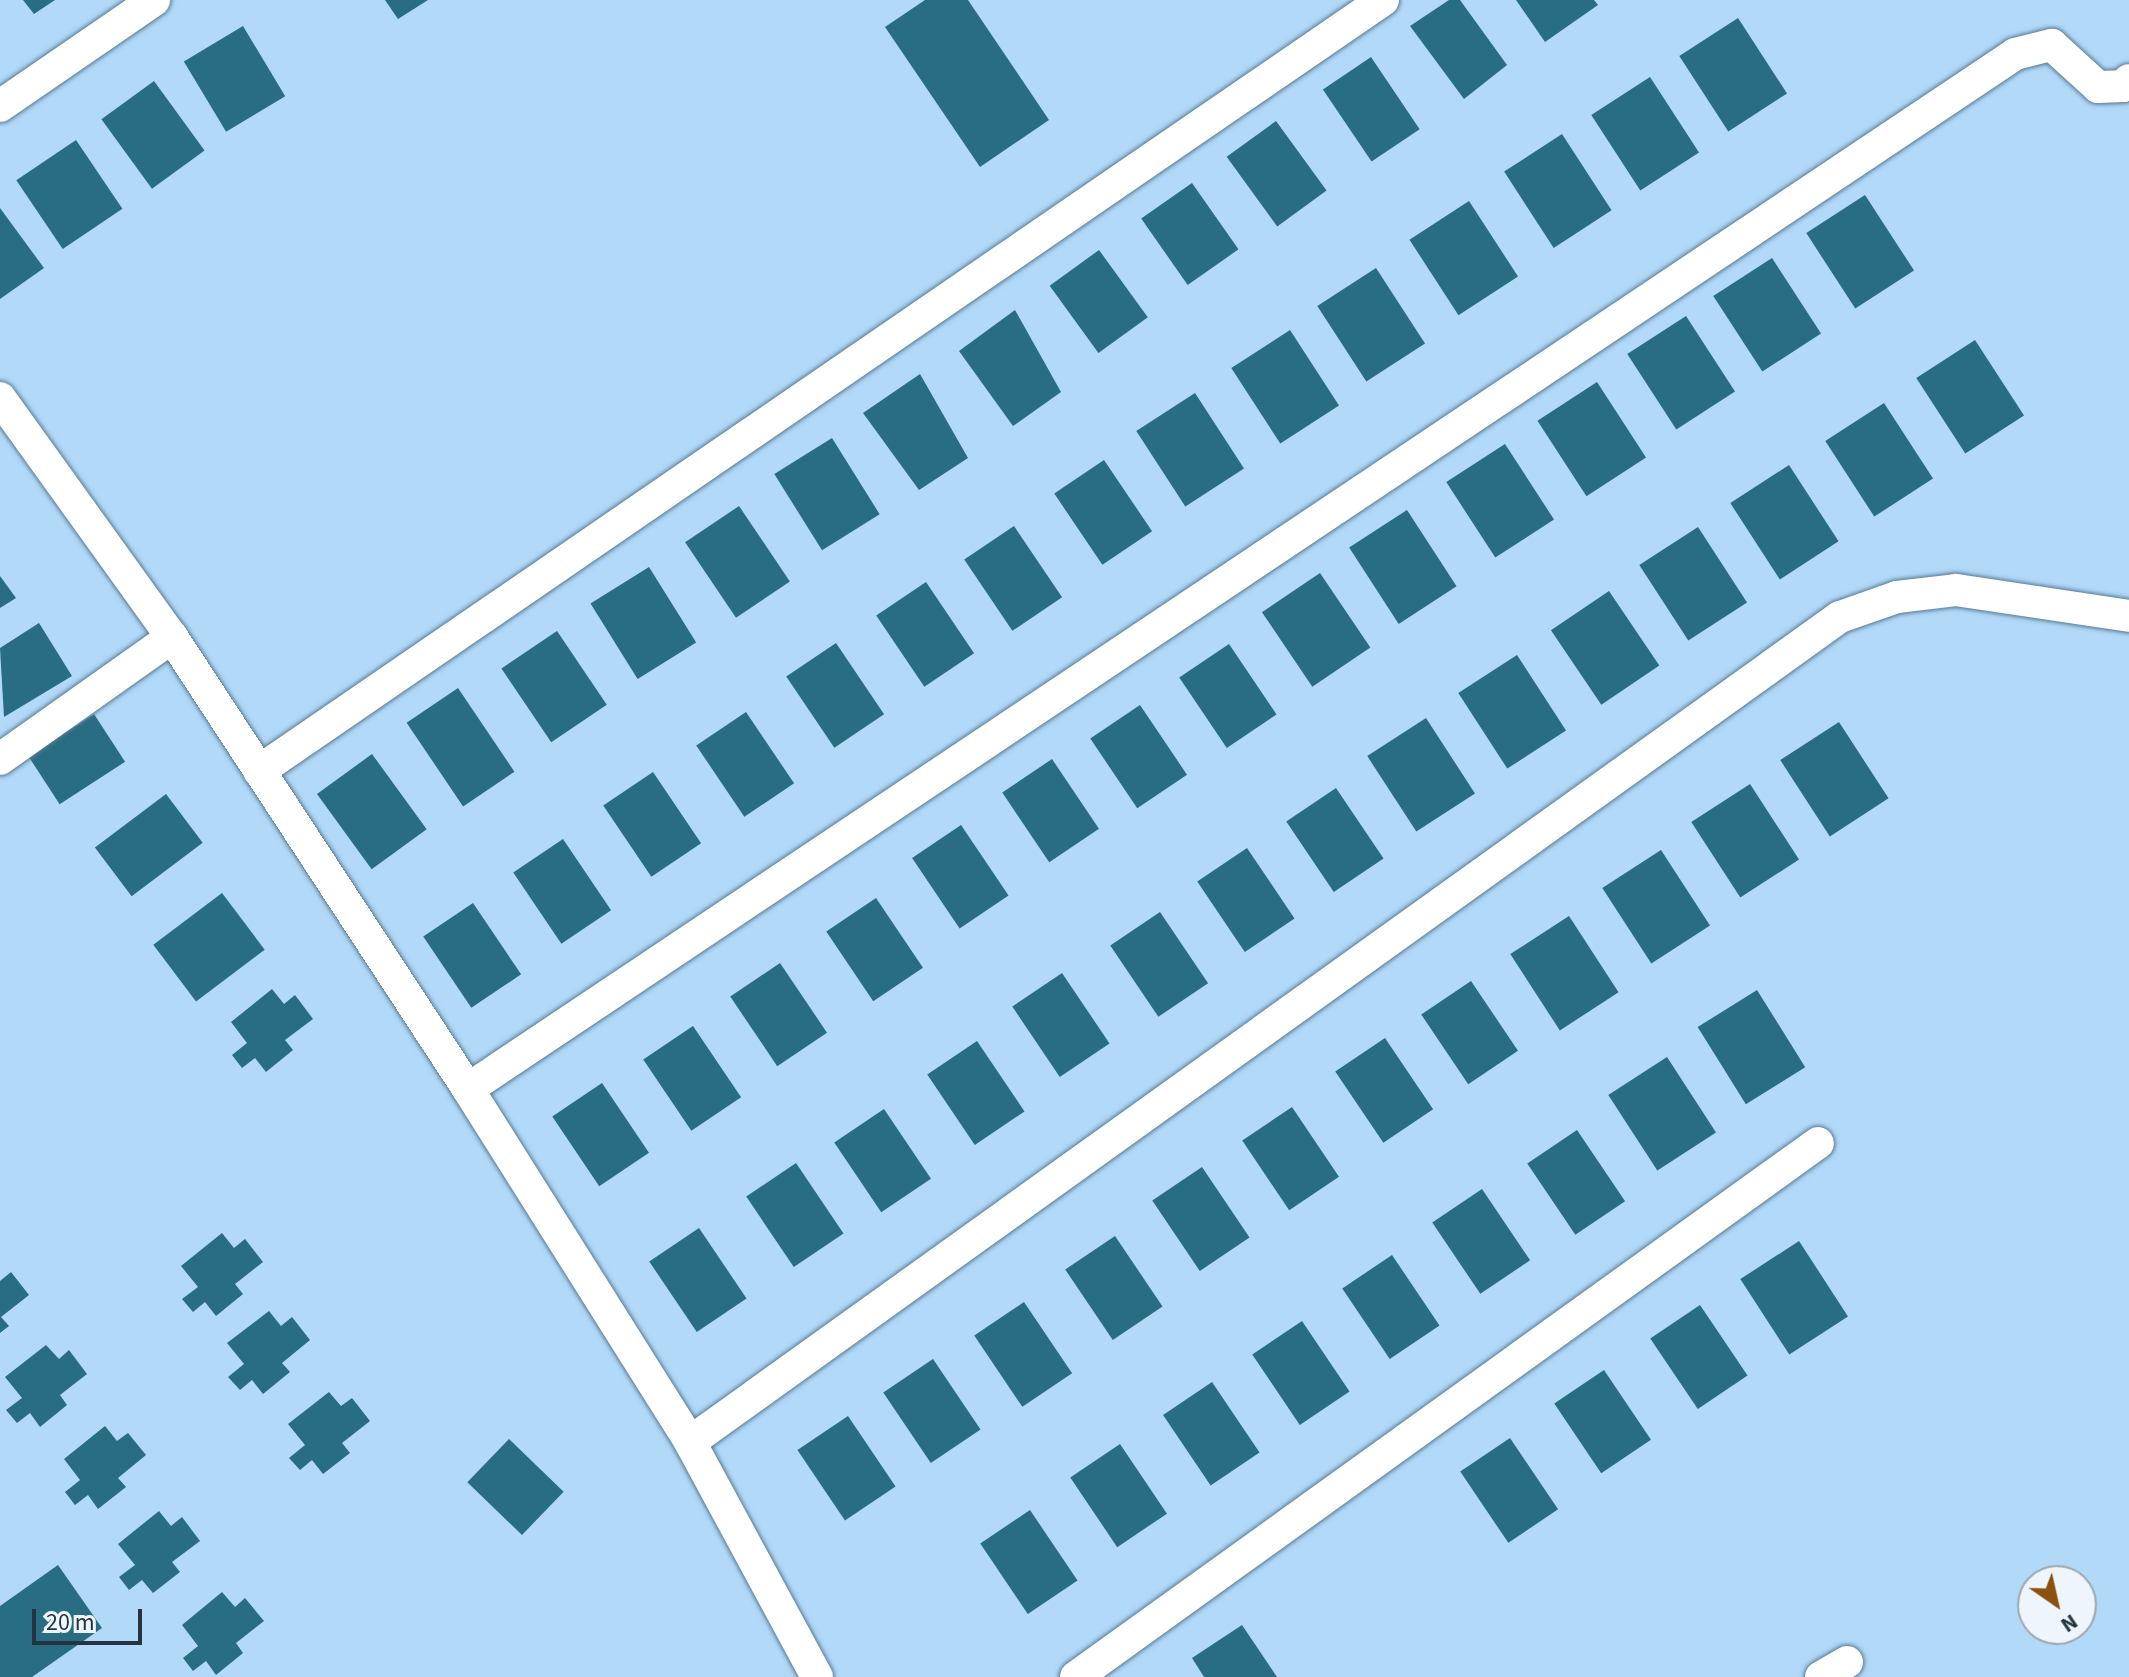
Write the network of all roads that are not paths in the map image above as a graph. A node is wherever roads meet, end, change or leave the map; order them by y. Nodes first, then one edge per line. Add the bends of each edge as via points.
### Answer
1 (154, 0) edge
2 (1383, 0) edge
3 (2129, 80) edge
4 (0, 106) edge
5 (0, 398) edge
6 (2129, 616) edge
7 (172, 637) junction
8 (0, 759) edge
9 (259, 771) junction
10 (468, 1089) junction
11 (1818, 1143) dead end
12 (690, 1442) junction
13 (817, 1677) edge
14 (1076, 1677) edge

1 - 4 street
2 - 9 street
3 - 10 street via 2123,86 2098,87 2052,45 2015,54
5 - 7 street
6 - 12 street via 1956,590 1897,597 1840,617
7 - 8 street
7 - 9 street
9 - 10 street
10 - 12 street
11 - 14 street
12 - 13 street

